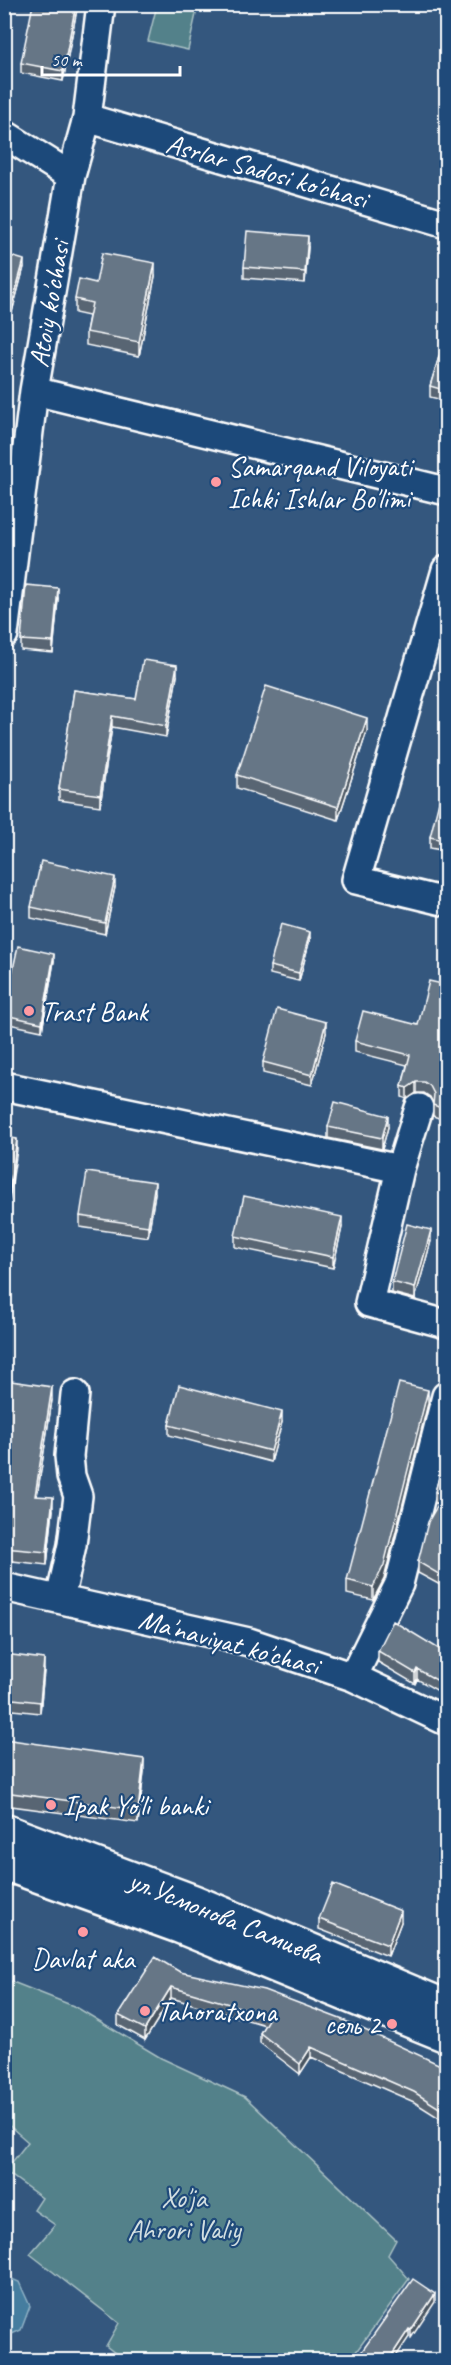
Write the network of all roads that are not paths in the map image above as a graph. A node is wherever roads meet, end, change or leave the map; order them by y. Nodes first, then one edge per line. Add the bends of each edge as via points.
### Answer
1 (101, 4) edge
2 (87, 118) junction
3 (4, 134) edge
4 (71, 176) junction
5 (447, 224) edge
6 (34, 391) junction
7 (447, 491) edge
8 (447, 570) edge
9 (4, 634) edge
10 (447, 902) edge
11 (4, 1086) edge
12 (419, 1108) dead end
13 (400, 1169) junction
14 (447, 1324) edge
15 (75, 1394) dead end
16 (447, 1396) edge
17 (4, 1587) edge
18 (60, 1599) junction
19 (353, 1677) junction
20 (447, 1721) edge
21 (4, 1831) edge
22 (4, 1863) edge
23 (447, 2007) edge
24 (447, 2035) edge

1 - 2 street, Atoiy ko'chasi
2 - 4 street, Atoiy ko'chasi
2 - 5 street, Asrlar Sadosi ko'chasi
3 - 4 street
4 - 6 street, Atoiy ko'chasi
6 - 7 street
6 - 9 street, Atoiy ko'chasi
8 - 10 street via 356,880
11 - 13 street
12 - 13 street
13 - 14 street via 369,1303
15 - 18 street via 69,1456 78,1496
16 - 19 street via 399,1584
17 - 18 street, Ma'naviyat ko'chasi
18 - 19 street, Ma'naviyat ko'chasi via 249,1642
19 - 20 street, Ma'naviyat ko'chasi
21 - 23 main road, ул.Усмонова Самиева via 194,1902
22 - 24 main road via 179,1926

